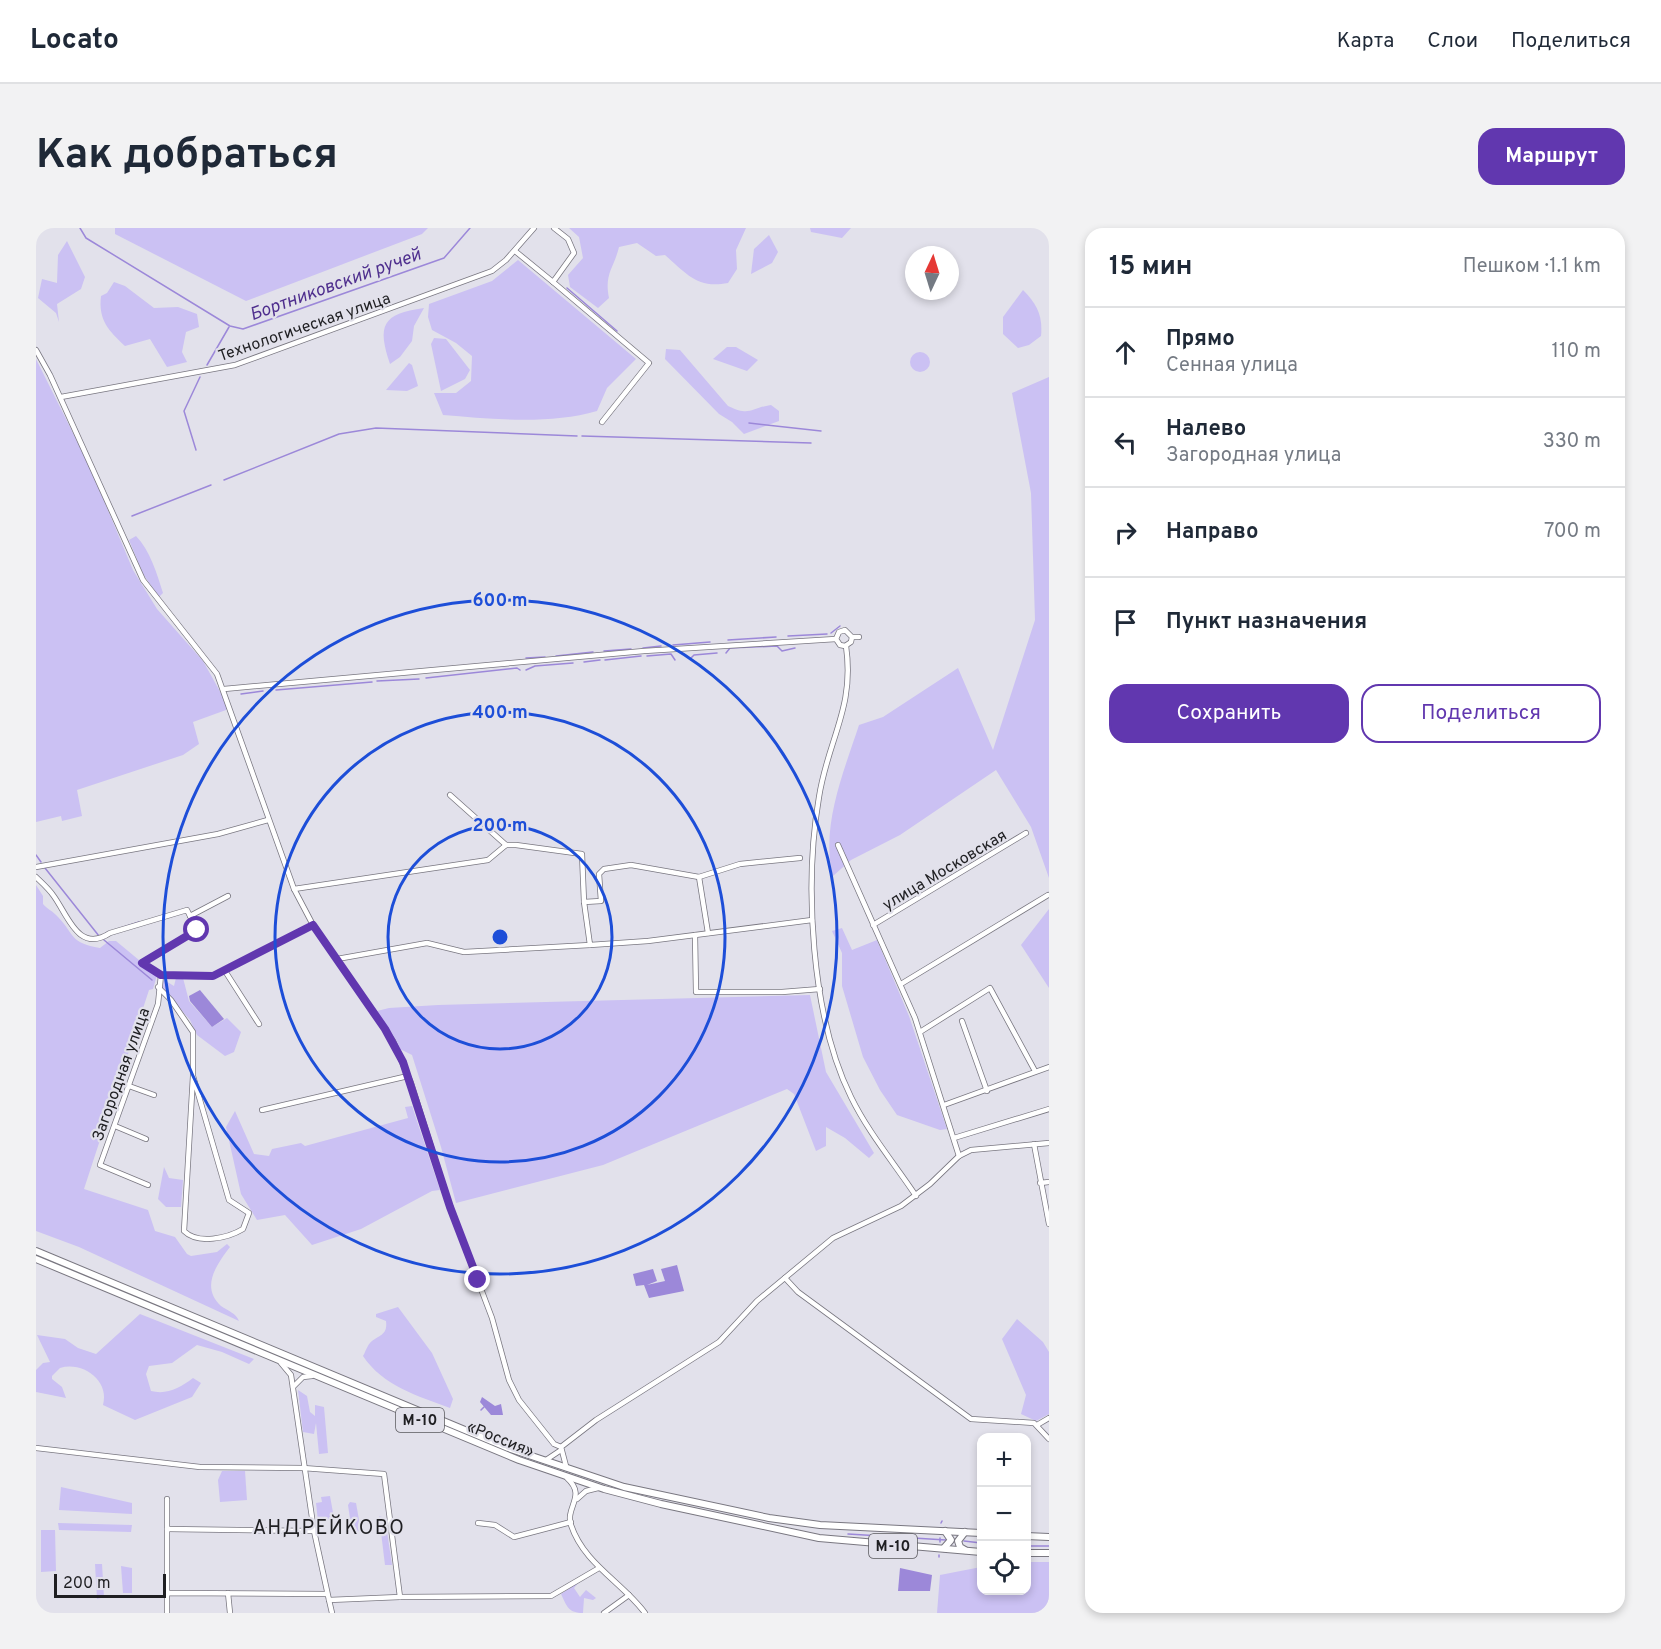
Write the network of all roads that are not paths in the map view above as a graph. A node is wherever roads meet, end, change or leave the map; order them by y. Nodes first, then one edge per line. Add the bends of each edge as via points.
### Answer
1 (534, 228) edge
2 (554, 228) edge
3 (515, 250) junction
4 (553, 282) junction
5 (36, 350) edge
6 (61, 397) junction
7 (602, 422) dead end
8 (847, 622) dead end
9 (845, 630) junction
10 (852, 637) junction
11 (859, 637) dead end
12 (836, 639) junction
13 (846, 646) junction
14 (224, 689) junction
15 (450, 795) dead end
16 (268, 820) junction
17 (1026, 833) dead end
18 (838, 844) dead end
19 (506, 845) junction
20 (800, 858) dead end
21 (36, 867) edge
22 (36, 877) edge
23 (699, 877) junction
24 (294, 890) junction
25 (1047, 894) dead end
26 (228, 896) dead end
27 (584, 902) junction
28 (190, 916) junction
29 (812, 920) junction
30 (313, 925) junction
31 (873, 925) junction
32 (708, 933) junction
33 (695, 935) junction
34 (590, 945) junction
35 (337, 959) junction
36 (225, 971) junction
37 (161, 975) junction
38 (901, 984) junction
39 (158, 987) junction
40 (820, 989) junction
41 (962, 1021) dead end
42 (259, 1024) dead end
43 (920, 1032) junction
44 (1049, 1067) edge
45 (1035, 1071) junction
46 (193, 1076) junction
47 (408, 1076) junction
48 (129, 1086) junction
49 (987, 1091) junction
50 (154, 1095) dead end
51 (944, 1105) junction
52 (1049, 1109) edge
53 (262, 1110) dead end
54 (115, 1125) junction
55 (954, 1138) junction
56 (146, 1139) dead end
57 (1049, 1143) edge
58 (1034, 1144) junction
59 (959, 1156) junction
60 (1049, 1182) edge
61 (1040, 1183) junction
62 (148, 1185) dead end
63 (916, 1196) junction
64 (1049, 1224) edge
65 (36, 1251) edge
66 (36, 1258) edge
67 (785, 1278) junction
68 (279, 1361) junction
69 (315, 1376) junction
70 (293, 1387) junction
71 (1049, 1418) edge
72 (1037, 1425) junction
73 (1049, 1439) edge
74 (36, 1448) edge
75 (508, 1448) junction
76 (561, 1448) junction
77 (546, 1460) junction
78 (566, 1466) junction
79 (306, 1470) junction
80 (562, 1475) junction
81 (604, 1489) junction
82 (167, 1499) dead end
83 (576, 1502) junction
84 (698, 1505) junction
85 (571, 1522) junction
86 (478, 1523) dead end
87 (167, 1529) junction
88 (314, 1531) junction
89 (944, 1531) junction
90 (966, 1532) junction
91 (977, 1533) edge
92 (1031, 1536) edge
93 (1049, 1538) edge
94 (941, 1549) junction
95 (967, 1551) junction
96 (977, 1552) edge
97 (1031, 1553) edge
98 (1049, 1553) edge
99 (598, 1568) junction
100 (167, 1593) junction
101 (228, 1593) junction
102 (326, 1594) junction
103 (629, 1595) junction
104 (399, 1597) junction
105 (329, 1600) junction
106 (167, 1613) edge
107 (230, 1613) edge
108 (332, 1613) edge
109 (604, 1613) edge
110 (645, 1613) edge

1 - 3 street, Технологическая улица
2 - 4 street via 568,239 574,253
3 - 4 street
3 - 6 street, Технологическая улица via 487,273 235,365
4 - 7 street via 651,365
5 - 6 street
6 - 14 street via 143,579 210,663
8 - 9 street
9 - 10 street
9 - 12 street
10 - 11 street
10 - 13 street
12 - 13 street
12 - 14 street via 638,651
13 - 29 street via 847,697 818,799
14 - 16 street
15 - 19 street
16 - 21 street via 200,838
16 - 24 street
17 - 31 street, улица Московская
18 - 31 street
19 - 24 street via 488,860
19 - 27 street via 582,854
20 - 23 street via 740,864
22 - 28 street via 83,937 99,940 184,909
23 - 27 street via 631,865 604,869 599,874 602,901
23 - 32 street
24 - 30 street
25 - 38 street
26 - 28 street
27 - 34 street
28 - 37 street via 197,930 142,963
29 - 32 street
29 - 40 street
30 - 35 street
30 - 36 street
31 - 38 street
32 - 33 street
33 - 34 street
33 - 40 street via 696,992
34 - 35 street via 477,952 427,943
35 - 47 street via 393,1041
36 - 37 street via 203,977
36 - 42 street
37 - 39 street, Загородная улица
38 - 43 street
39 - 46 street via 193,1032
39 - 48 street, Загородная улица via 158,1004
40 - 63 street via 833,1051 850,1096
41 - 49 street
43 - 45 street via 990,988
43 - 51 street
44 - 45 street
45 - 49 street
46 - 46 street via 229,1200 249,1215 243,1229 220,1237 192,1236 184,1229
47 - 53 street
47 - 76 street via 450,1207 492,1318 509,1380 519,1400
48 - 50 street
48 - 54 street, Загородная улица
49 - 51 street
51 - 55 street
52 - 55 street
54 - 56 street
54 - 62 street, Загородная улица via 100,1165
55 - 59 street
57 - 58 street
58 - 59 street via 971,1150
58 - 61 street
59 - 63 street
60 - 61 street
61 - 64 street
63 - 67 street via 833,1238
65 - 75 highway, «Россия» / М-10
66 - 68 highway, «Россия» / М-10
67 - 72 street via 798,1292 971,1419
67 - 76 street via 757,1300 719,1342 596,1420
68 - 69 highway, «Россия» / М-10
68 - 70 street via 290,1372
69 - 70 street via 303,1377
69 - 80 highway, «Россия» / М-10
70 - 79 street
71 - 72 street
72 - 73 street
74 - 79 street via 200,1467
75 - 77 highway
75 - 84 highway, «Россия» / М-10 via 624,1487
76 - 77 street
76 - 78 street
77 - 78 highway
78 - 84 highway
79 - 88 street
79 - 104 street via 384,1474
80 - 81 highway, «Россия» / М-10
80 - 83 street via 574,1486
81 - 83 street via 588,1490
81 - 94 highway, «Россия» / М-10 via 819,1538
82 - 87 street
83 - 85 street
84 - 89 highway, «Россия» / М-10 via 820,1525
85 - 86 street via 514,1537 495,1524
85 - 99 street
87 - 88 street
87 - 100 street
88 - 102 street
89 - 90 highway, «Россия» / М-10
89 - 94 highway via 951,1540
90 - 91 highway, «Россия» / М-10
90 - 95 highway via 958,1541 960,1548
92 - 93 highway
94 - 95 highway, «Россия» / М-10
95 - 96 highway, «Россия» / М-10
97 - 98 highway
99 - 103 street
99 - 104 street via 551,1596
100 - 101 street
100 - 106 street
101 - 102 street
101 - 107 street
102 - 105 street
103 - 109 street
103 - 110 street
104 - 105 street
105 - 108 street

